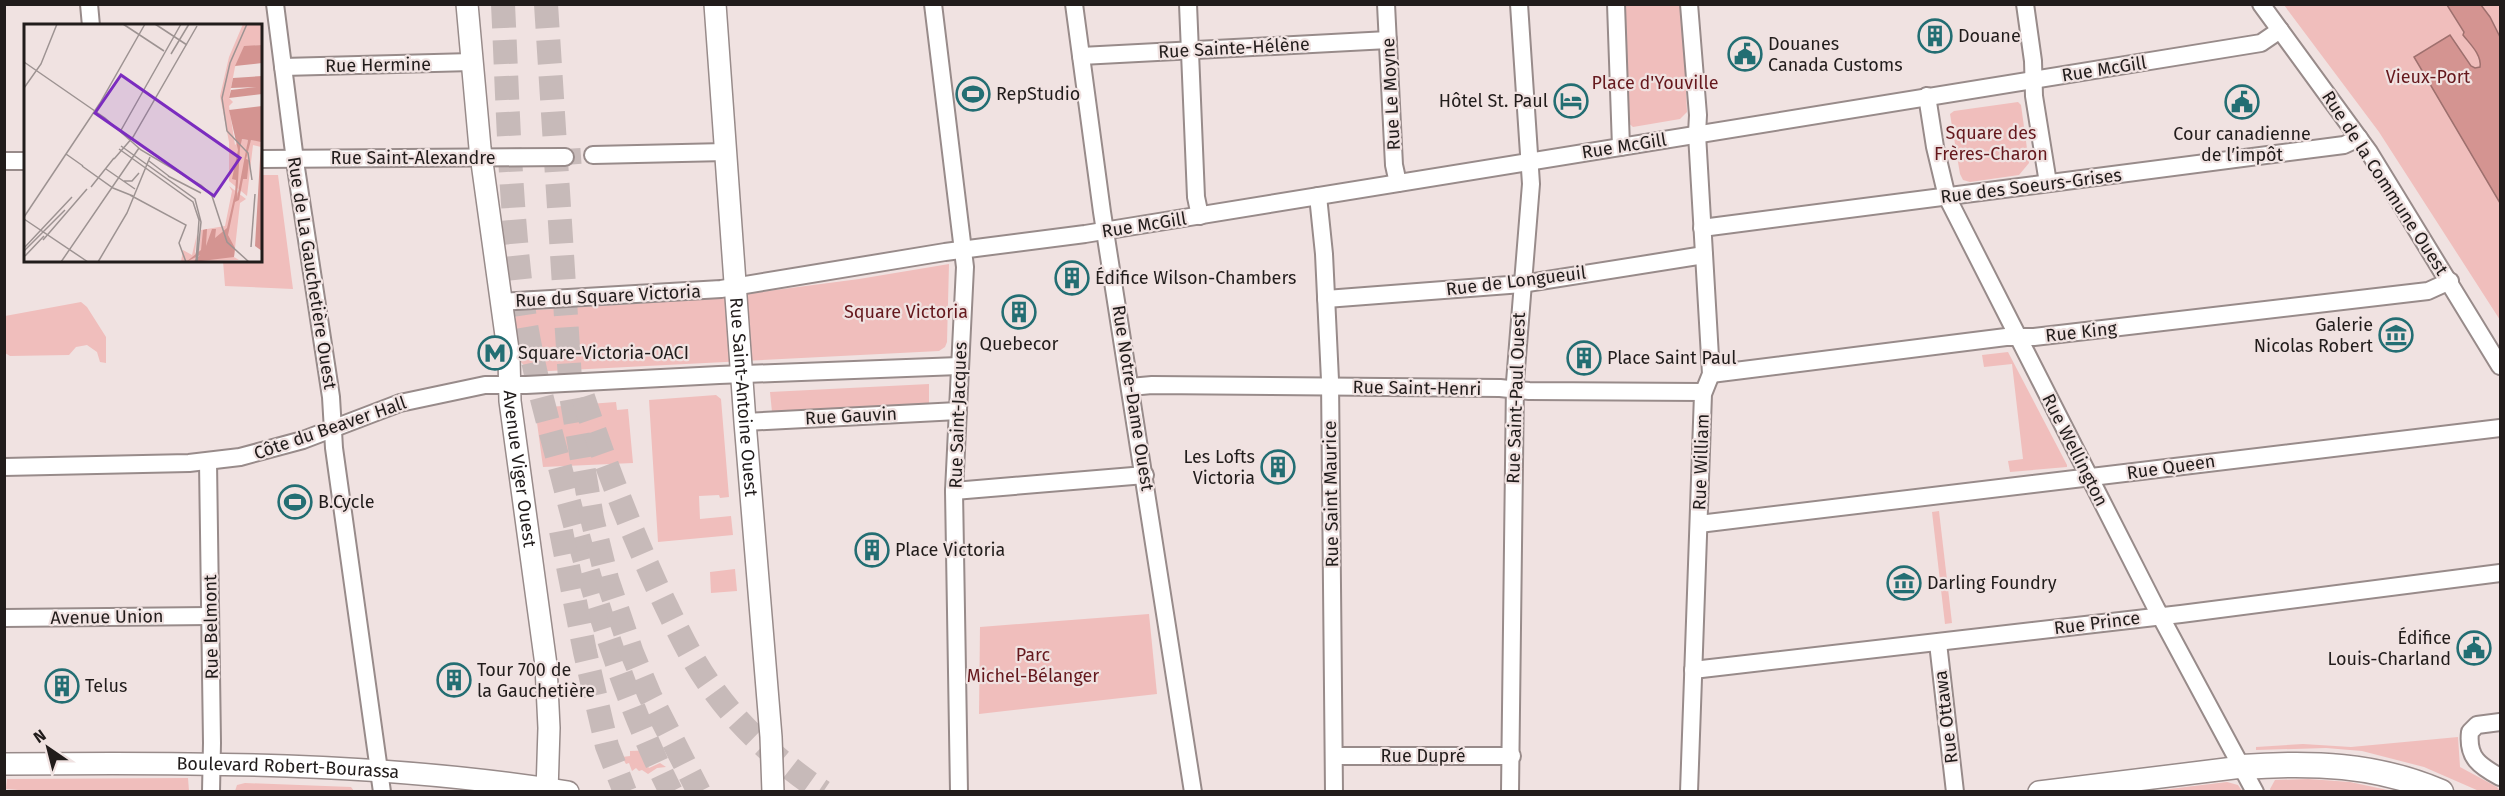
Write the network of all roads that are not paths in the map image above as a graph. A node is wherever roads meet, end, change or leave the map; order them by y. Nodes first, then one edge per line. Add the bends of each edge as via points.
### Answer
1 (89, 4) edge
2 (274, 4) edge
3 (467, 4) edge
4 (715, 4) edge
5 (933, 4) edge
6 (1074, 4) edge
7 (1188, 4) edge
8 (1386, 4) edge
9 (1519, 4) edge
10 (1616, 4) edge
11 (1689, 4) edge
12 (2025, 4) edge
13 (2261, 4) edge
14 (91, 24) edge
15 (2280, 30) junction
16 (1388, 40) junction
17 (1190, 50) junction
18 (1081, 56) junction
19 (472, 62) junction
20 (283, 67) junction
21 (2033, 80) junction
22 (1928, 96) junction
23 (1697, 134) junction
24 (2359, 138) junction
25 (1621, 147) junction
26 (726, 152) junction
27 (593, 155) tunnel mouth
28 (481, 157) junction
29 (565, 157) tunnel mouth
30 (294, 158) junction
31 (262, 159) edge
32 (4, 160) edge
33 (24, 161) edge
34 (1530, 162) junction
35 (1398, 183) junction
36 (2048, 183) junction
37 (1318, 196) junction
38 (1947, 196) junction
39 (1200, 216) junction
40 (1702, 228) junction
41 (1106, 231) junction
42 (964, 250) junction
43 (1704, 255) junction
44 (2450, 281) junction
45 (1522, 284) junction
46 (736, 286) junction
47 (1326, 299) junction
48 (501, 302) junction
49 (2017, 337) junction
50 (959, 366) junction
51 (2500, 366) edge
52 (741, 374) junction
53 (1711, 374) junction
54 (510, 384) junction
55 (1130, 387) junction
56 (1330, 387) junction
57 (1514, 390) junction
58 (1703, 392) junction
59 (958, 411) junction
60 (745, 422) junction
61 (333, 428) junction
62 (2500, 428) edge
63 (208, 462) junction
64 (4, 467) edge
65 (1145, 475) junction
66 (2090, 478) junction
67 (954, 491) junction
68 (1699, 524) junction
69 (2500, 573) edge
70 (210, 616) junction
71 (2161, 616) junction
72 (4, 618) edge
73 (1938, 643) junction
74 (1693, 670) junction
75 (2500, 722) edge
76 (1334, 756) junction
77 (1512, 756) junction
78 (212, 763) junction
79 (4, 764) edge
80 (2242, 768) junction
81 (2500, 777) edge
82 (381, 782) edge
83 (554, 790) edge
84 (211, 792) edge
85 (773, 792) edge
86 (958, 792) edge
87 (1193, 792) edge
88 (1334, 792) edge
89 (1510, 792) edge
90 (1689, 792) edge
91 (1955, 792) edge
92 (2039, 792) edge
93 (2255, 792) edge
94 (2441, 792) edge

1 - 14 street
2 - 20 street, Rue de La Gauchetière Ouest
3 - 19 main road, Avenue Viger Ouest
4 - 26 main road, Rue Saint-Antoine Ouest
5 - 42 street, Rue Saint-Jacques
6 - 18 street, Rue Notre-Dame Ouest
7 - 17 street
8 - 16 street, Rue Le Moyne
9 - 34 street, Rue Saint-Paul Ouest
10 - 25 street
11 - 23 street
12 - 21 street
13 - 15 street, Rue de la Commune Ouest
15 - 21 street, Rue McGill via 2261,43
15 - 24 street, Rue de la Commune Ouest
16 - 17 street, Rue Sainte-Hélène
16 - 35 street, Rue Le Moyne
17 - 18 street, Rue Sainte-Hélène
17 - 39 street
18 - 41 street, Rue Notre-Dame Ouest
19 - 20 street, Rue Hermine
19 - 28 main road, Avenue Viger Ouest
20 - 30 street, Rue de La Gauchetière Ouest
21 - 22 street, Rue McGill
21 - 36 street
22 - 23 street, Rue McGill
22 - 38 street, Rue Wellington
23 - 25 street, Rue McGill
23 - 40 street, Rue William
24 - 36 street, Rue des Soeurs-Grises via 2344,145
24 - 44 street, Rue de la Commune Ouest
25 - 34 street, Rue McGill
26 - 27 street
26 - 46 main road, Rue Saint-Antoine Ouest
28 - 29 street, Rue Saint-Alexandre
28 - 30 street, Rue Saint-Alexandre
28 - 48 main road, Avenue Viger Ouest
30 - 31 street, Rue Saint-Alexandre
30 - 61 street, Rue de La Gauchetière Ouest
32 - 33 street
34 - 35 street, Rue McGill
34 - 45 street, Rue Saint-Paul Ouest
35 - 37 street, Rue McGill
36 - 38 street, Rue des Soeurs-Grises
37 - 39 street, Rue McGill
37 - 47 street, Rue Saint Maurice
38 - 40 street, Rue des Soeurs-Grises
38 - 49 street, Rue Wellington
39 - 41 street, Rue McGill
40 - 43 street, Rue William
41 - 42 street, Rue McGill
41 - 55 street, Rue Notre-Dame Ouest
42 - 46 street, Rue du Square Victoria
42 - 50 street, Rue Saint-Jacques
43 - 45 street, Rue de Longueuil
43 - 53 street, Rue William
44 - 49 street, Rue King via 2428,291
44 - 51 street, Rue de la Commune Ouest
45 - 47 street, Rue de Longueuil
45 - 57 street, Rue Saint-Paul Ouest
46 - 48 street, Rue du Square Victoria
46 - 52 main road, Rue Saint-Antoine Ouest
47 - 56 street, Rue Saint Maurice
48 - 54 main road, Avenue Viger Ouest
49 - 53 street, Rue King
49 - 66 street, Rue Wellington
50 - 52 street
50 - 59 street, Rue Saint-Jacques
52 - 54 street
52 - 60 main road, Rue Saint-Antoine Ouest
53 - 58 street, Rue William
54 - 61 street, Côte du Beaver Hall via 410,400
54 - 83 main road, Avenue Viger Ouest via 546,665
55 - 56 street, Rue Saint-Henri
55 - 65 street, Rue Notre-Dame Ouest
56 - 57 street, Rue Saint-Henri
56 - 76 street, Rue Saint Maurice
57 - 58 street, Rue Saint-Henri
57 - 77 street, Rue Saint-Paul Ouest
58 - 68 street, Rue William
59 - 60 street, Rue Gauvin
59 - 67 street, Rue Saint-Jacques
60 - 85 main road, Rue Saint-Antoine Ouest
61 - 63 street, Côte du Beaver Hall via 266,452
61 - 82 street, Rue de La Gauchetière Ouest
62 - 66 street, Rue Queen
63 - 64 street, Côte du Beaver Hall
63 - 70 street, Rue Belmont
65 - 67 street
65 - 87 street, Rue Notre-Dame Ouest
66 - 68 street, Rue Queen
66 - 71 street, Rue Wellington
67 - 86 street, Rue Saint-Jacques
68 - 74 street, Rue William
69 - 71 street, Rue Prince
70 - 72 street, Avenue Union
70 - 78 street, Rue Belmont
71 - 73 street, Rue Prince
71 - 80 street, Rue Wellington
73 - 74 street, Rue Prince
73 - 91 street, Rue Ottawa
74 - 90 street, Rue William
75 - 81 street via 2474,727 2469,741 2477,763
76 - 77 street, Rue Dupré
76 - 88 street, Rue Saint Maurice
77 - 89 street, Rue Saint-Paul Ouest
78 - 79 main road, Boulevard Robert-Bourassa
78 - 82 main road, Boulevard Robert-Bourassa
78 - 84 street, Rue Belmont
80 - 92 main road
80 - 93 street, Rue Wellington
80 - 94 highway via 2299,764 2359,767 2412,780
82 - 83 main road, Boulevard Robert-Bourassa via 465,777

